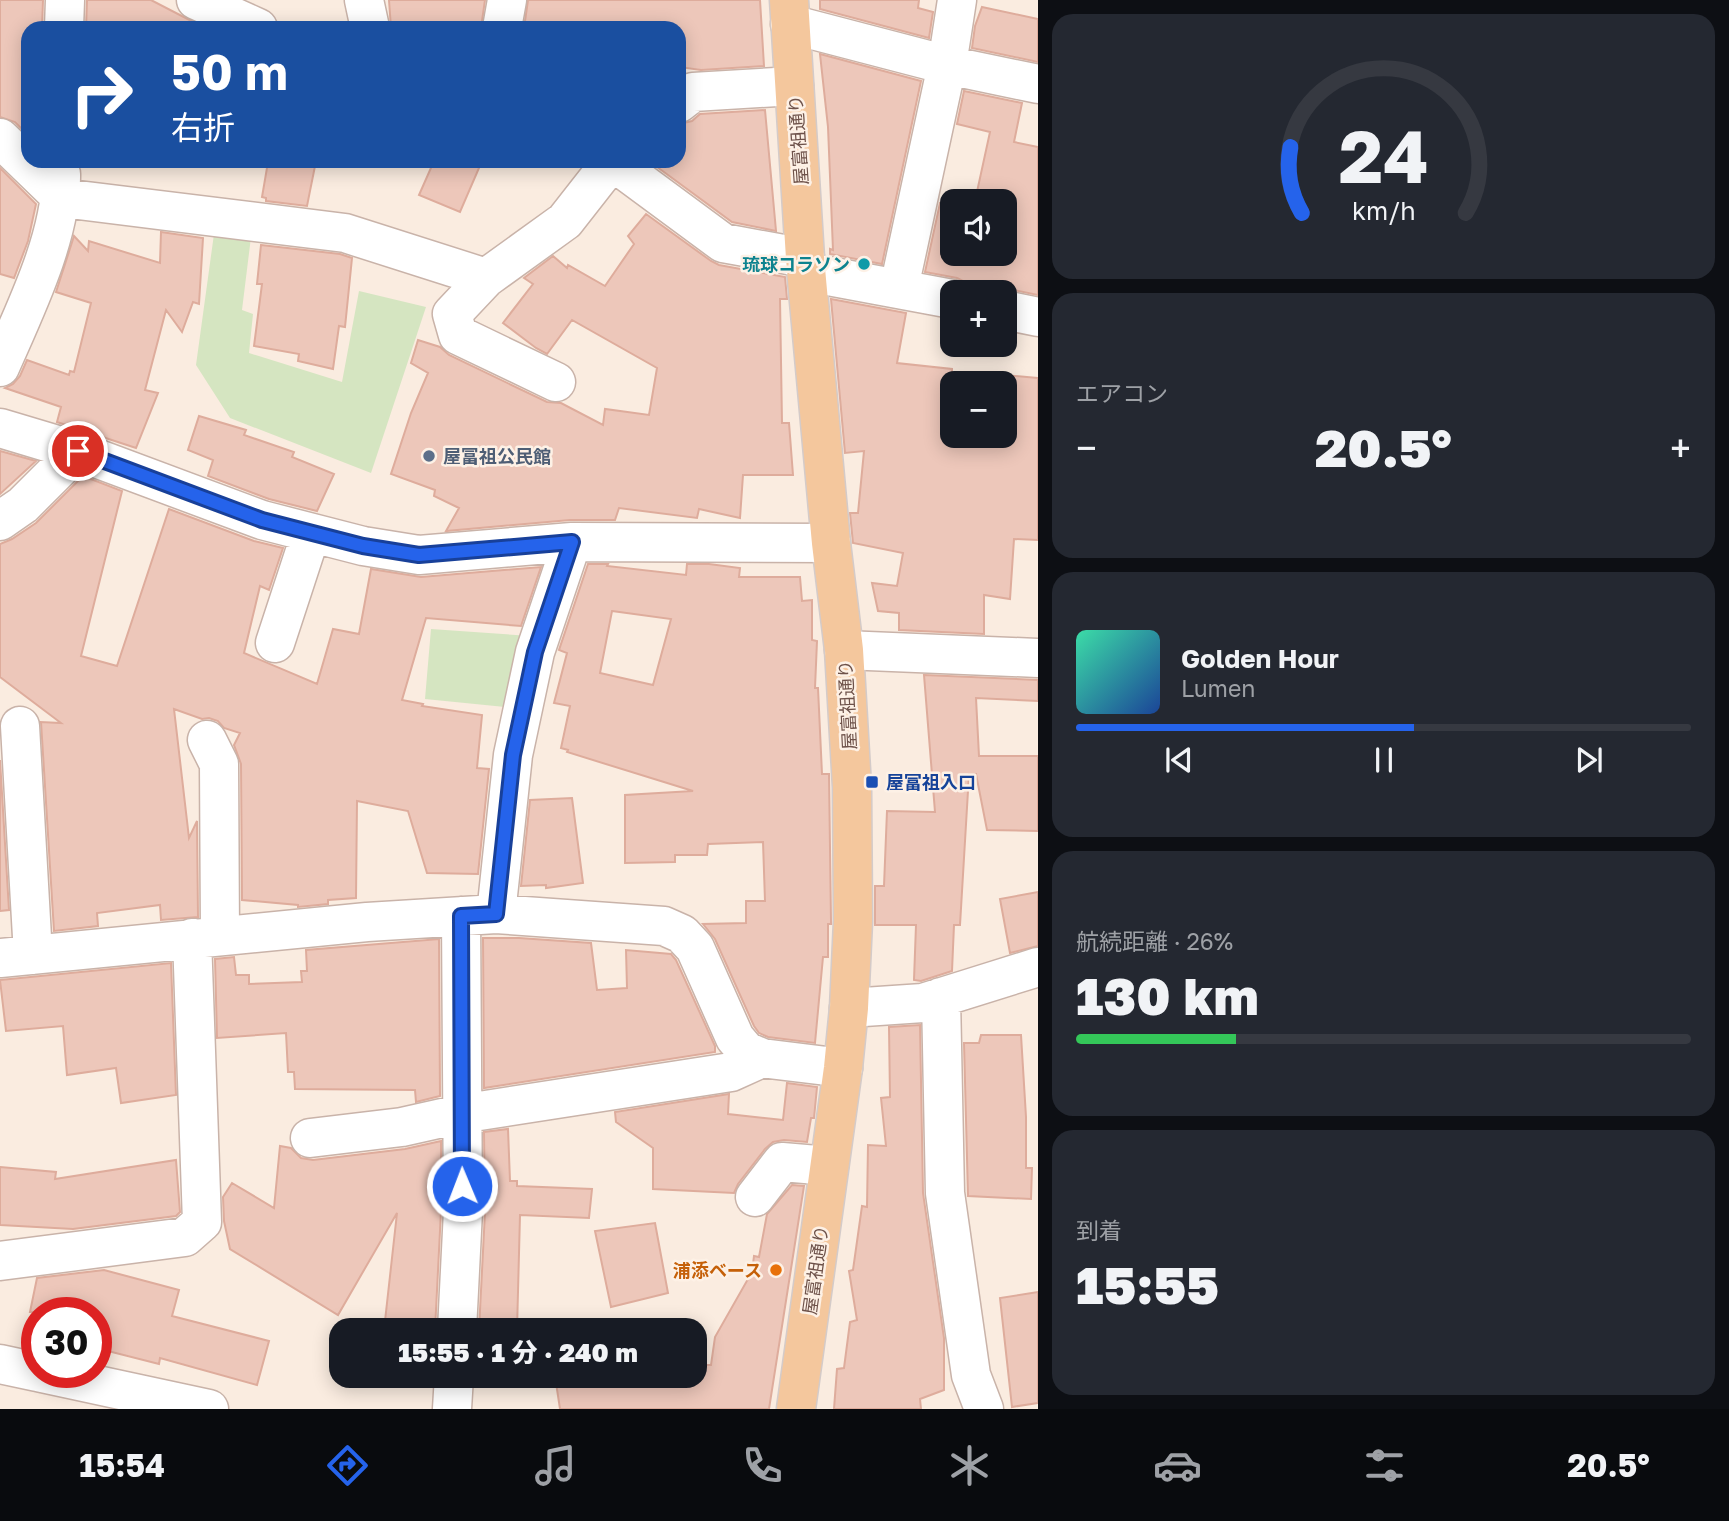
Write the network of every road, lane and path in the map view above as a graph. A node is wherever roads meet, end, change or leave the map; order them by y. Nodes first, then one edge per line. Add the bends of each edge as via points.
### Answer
1 (65, 0) edge
2 (196, 0) edge
3 (364, 0) edge
4 (507, 0) edge
5 (957, 0) edge
6 (790, 12) edge
7 (64, 21) edge
8 (242, 21) edge
9 (368, 21) edge
10 (503, 21) edge
11 (947, 65) junction
12 (1038, 84) edge
13 (794, 86) junction
14 (686, 98) edge
15 (0, 138) edge
16 (21, 158) edge
17 (31, 168) edge
18 (61, 168) edge
19 (606, 168) edge
20 (621, 168) edge
21 (62, 198) junction
22 (806, 265) junction
23 (486, 278) junction
24 (899, 288) junction
25 (940, 297) edge
26 (1017, 313) edge
27 (1038, 317) edge
28 (0, 367) edge
29 (556, 382) dead end
30 (0, 428) edge
31 (78, 451) junction
32 (0, 521) edge
33 (312, 533) junction
34 (572, 542) junction
35 (831, 543) junction
36 (275, 643) dead end
37 (844, 650) junction
38 (1038, 658) edge
39 (20, 726) dead end
40 (207, 740) dead end
41 (479, 915) junction
42 (206, 936) junction
43 (17, 956) edge
44 (1038, 967) edge
45 (941, 997) junction
46 (849, 1008) junction
47 (762, 1058) junction
48 (843, 1068) junction
49 (460, 1114) junction
50 (310, 1138) dead end
51 (829, 1166) junction
52 (755, 1197) dead end
53 (0, 1261) edge
54 (458, 1318) edge
55 (0, 1364) edge
56 (21, 1369) edge
57 (111, 1388) edge
58 (453, 1388) edge
59 (209, 1409) edge
60 (452, 1409) edge
61 (796, 1409) edge
62 (984, 1409) edge

1 - 7 street
2 - 8 street
3 - 9 street
4 - 10 street
5 - 11 street
6 - 11 street
6 - 13 main road, 屋富祖通り
11 - 12 street
11 - 24 street
13 - 14 street via 693,92
13 - 22 main road, 屋富祖通り
15 - 16 street
17 - 21 street
18 - 21 street
19 - 23 street via 565,220
20 - 22 street via 723,243
21 - 23 street via 345,233
21 - 28 street via 35,286
22 - 24 street
22 - 35 main road, 屋富祖通り
23 - 29 street via 453,314 458,335
24 - 25 street
26 - 27 street
30 - 31 street
31 - 32 street
31 - 33 street via 262,520
33 - 34 street via 419,555
33 - 36 street
34 - 35 street
34 - 41 street via 535,652
35 - 37 main road, 屋富祖通り
37 - 38 street
37 - 46 main road, 屋富祖通り via 852,786
39 - 43 street
40 - 42 street via 219,764
41 - 42 street
41 - 47 street via 664,926 682,934 695,948 735,1038 746,1051
41 - 49 street
42 - 43 street
42 - 53 street via 202,1222 185,1237
44 - 45 street
45 - 46 street via 923,1003
45 - 62 street via 945,1192 971,1375
46 - 48 main road, 屋富祖通り
47 - 48 street
47 - 49 street via 731,1072
48 - 51 main road, 屋富祖通り
49 - 50 street via 402,1128
49 - 54 street via 463,1211
51 - 52 street via 782,1162
51 - 61 main road, 屋富祖通り
55 - 56 street
57 - 59 street
58 - 60 street

